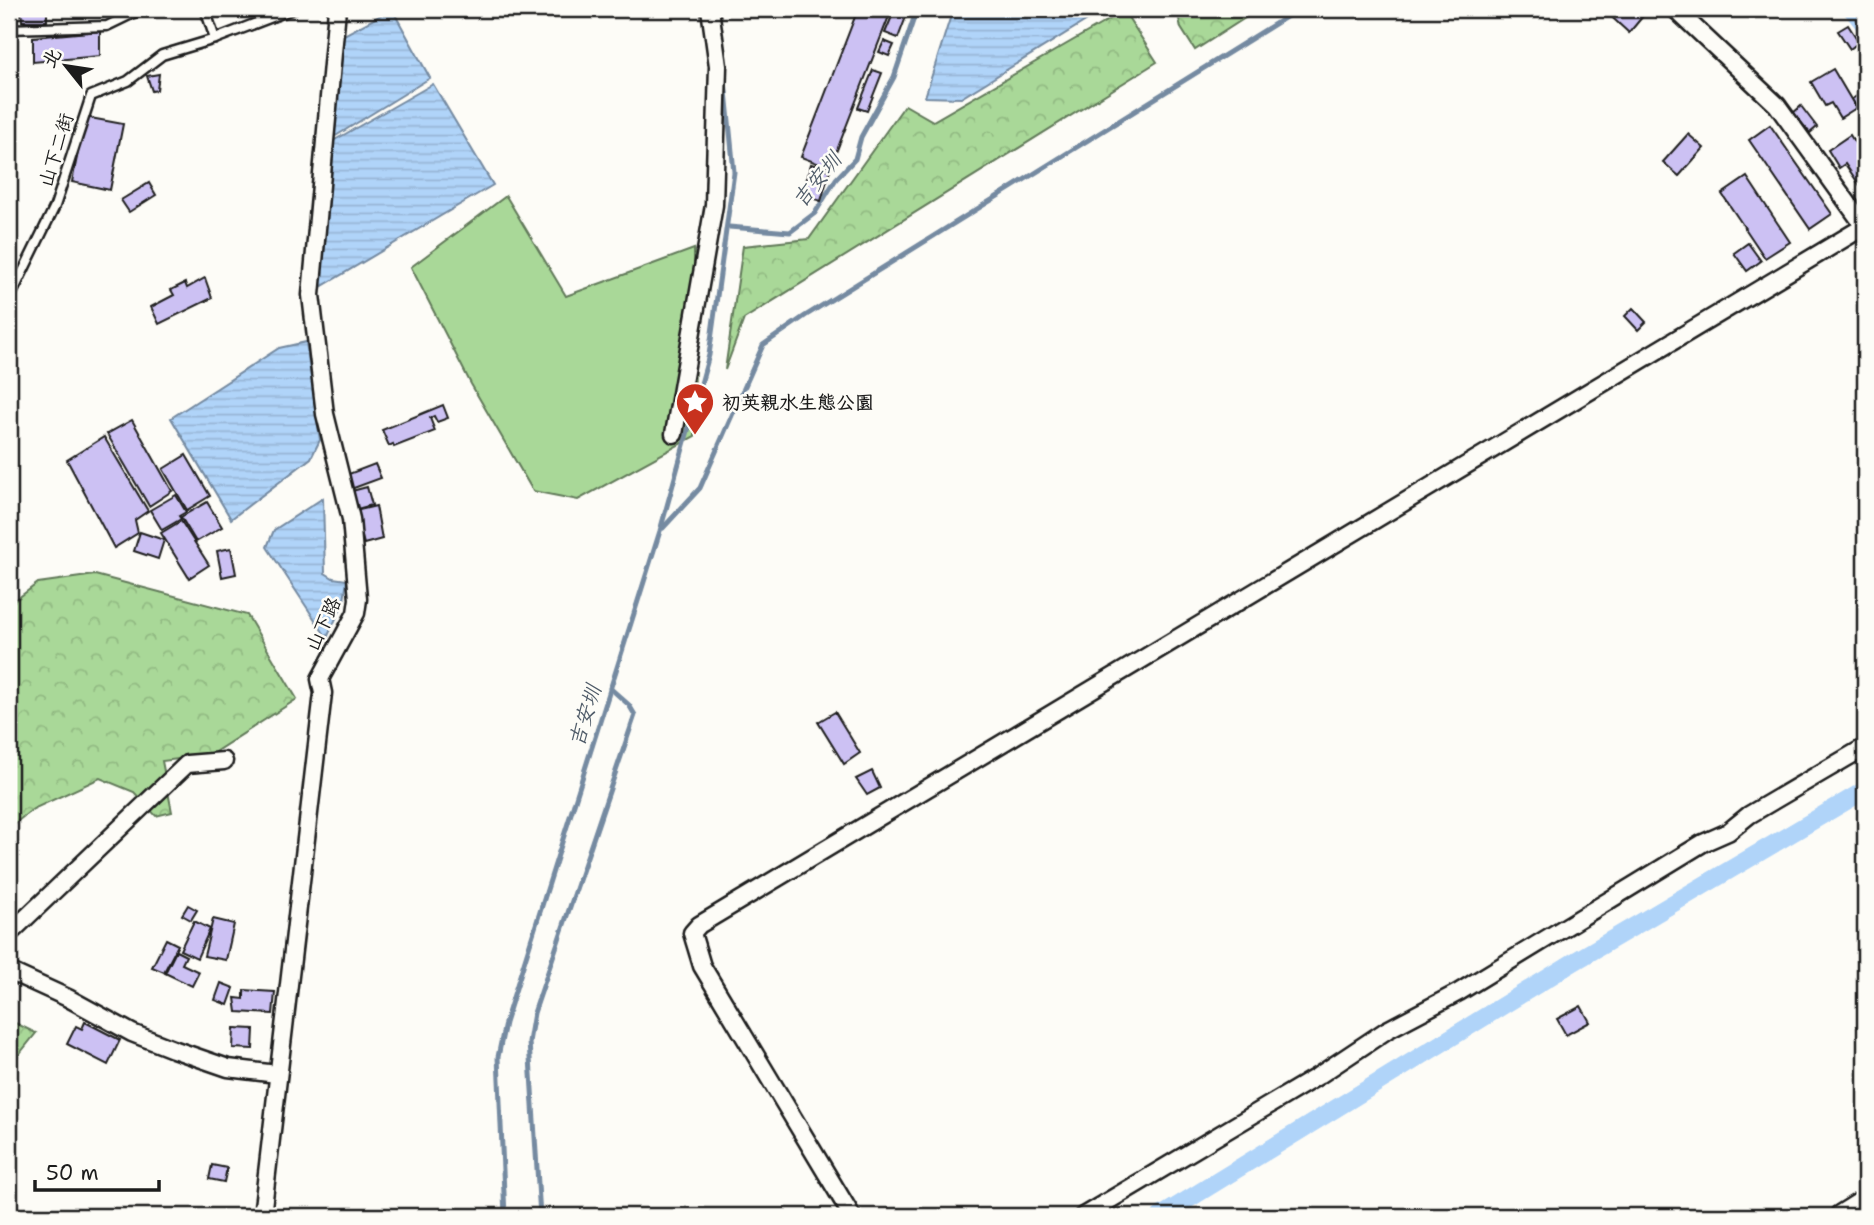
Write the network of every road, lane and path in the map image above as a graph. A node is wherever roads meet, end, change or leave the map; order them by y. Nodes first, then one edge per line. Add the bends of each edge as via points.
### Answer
1 (142, 9) edge
2 (205, 9) edge
3 (293, 9) edge
4 (337, 9) edge
5 (710, 9) edge
6 (1675, 9) edge
7 (9, 29) edge
8 (215, 39) junction
9 (1865, 226) edge
10 (9, 300) edge
11 (674, 434) dead end
12 (1865, 747) edge
13 (224, 761) dead end
14 (9, 934) edge
15 (9, 971) edge
16 (277, 1074) junction
17 (1865, 1201) edge
18 (262, 1216) edge
19 (852, 1216) edge
20 (1083, 1216) edge
21 (1840, 1216) edge

1 - 7 lane via 107,26
2 - 8 lane
3 - 8 lane, 山下二街
4 - 16 street, 山下路 via 311,295 325,414 351,519 358,599 356,613 320,680 323,693
5 - 11 street via 718,66 714,205
6 - 9 street via 1777,105
8 - 10 lane, 山下二街 via 162,55 128,80 91,96 55,206
9 - 19 street via 699,925 692,933 702,966
12 - 20 street
13 - 14 street via 187,764
15 - 16 street via 132,1034 228,1068
16 - 18 street, 山下路
17 - 21 street

